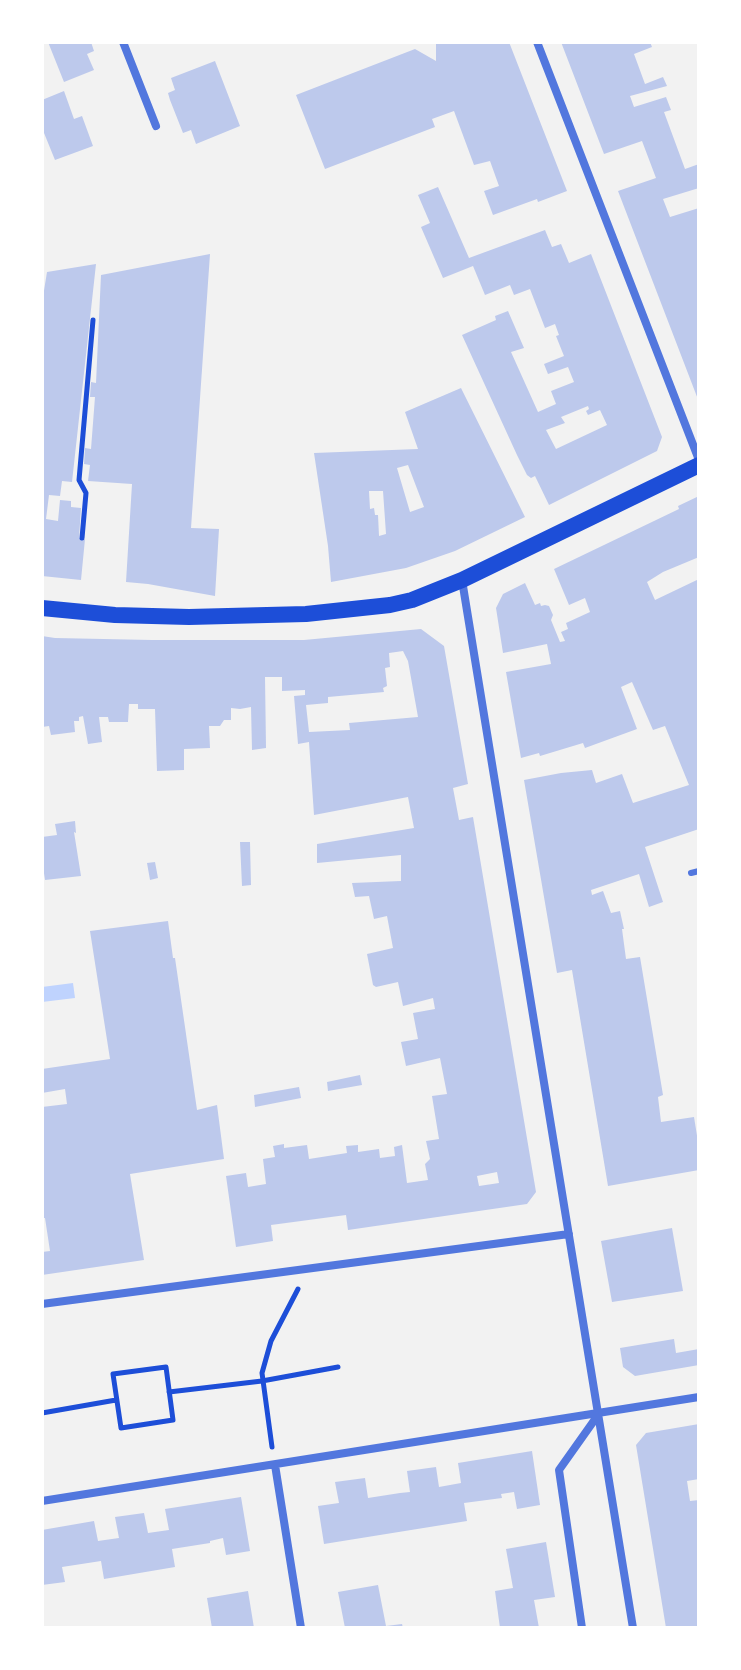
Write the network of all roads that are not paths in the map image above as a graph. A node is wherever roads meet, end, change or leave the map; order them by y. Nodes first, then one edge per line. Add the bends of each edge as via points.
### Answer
1 (123, 42) edge
2 (537, 42) edge
3 (156, 126) dead end
4 (699, 462) edge
5 (462, 580) junction
6 (42, 608) edge
7 (699, 871) edge
8 (691, 873) dead end
9 (569, 1234) junction
10 (42, 1304) edge
11 (699, 1397) edge
12 (598, 1414) junction
13 (275, 1465) junction
14 (42, 1501) edge
15 (301, 1628) edge
16 (582, 1628) edge
17 (633, 1628) edge

1 - 3 street
2 - 4 street
4 - 5 main road
5 - 6 main road via 390,605 306,614 189,617
5 - 9 street
7 - 8 lane
9 - 10 street
9 - 12 street
11 - 12 street
12 - 13 street
12 - 16 street via 559,1470
12 - 17 street
13 - 14 street
13 - 15 street

